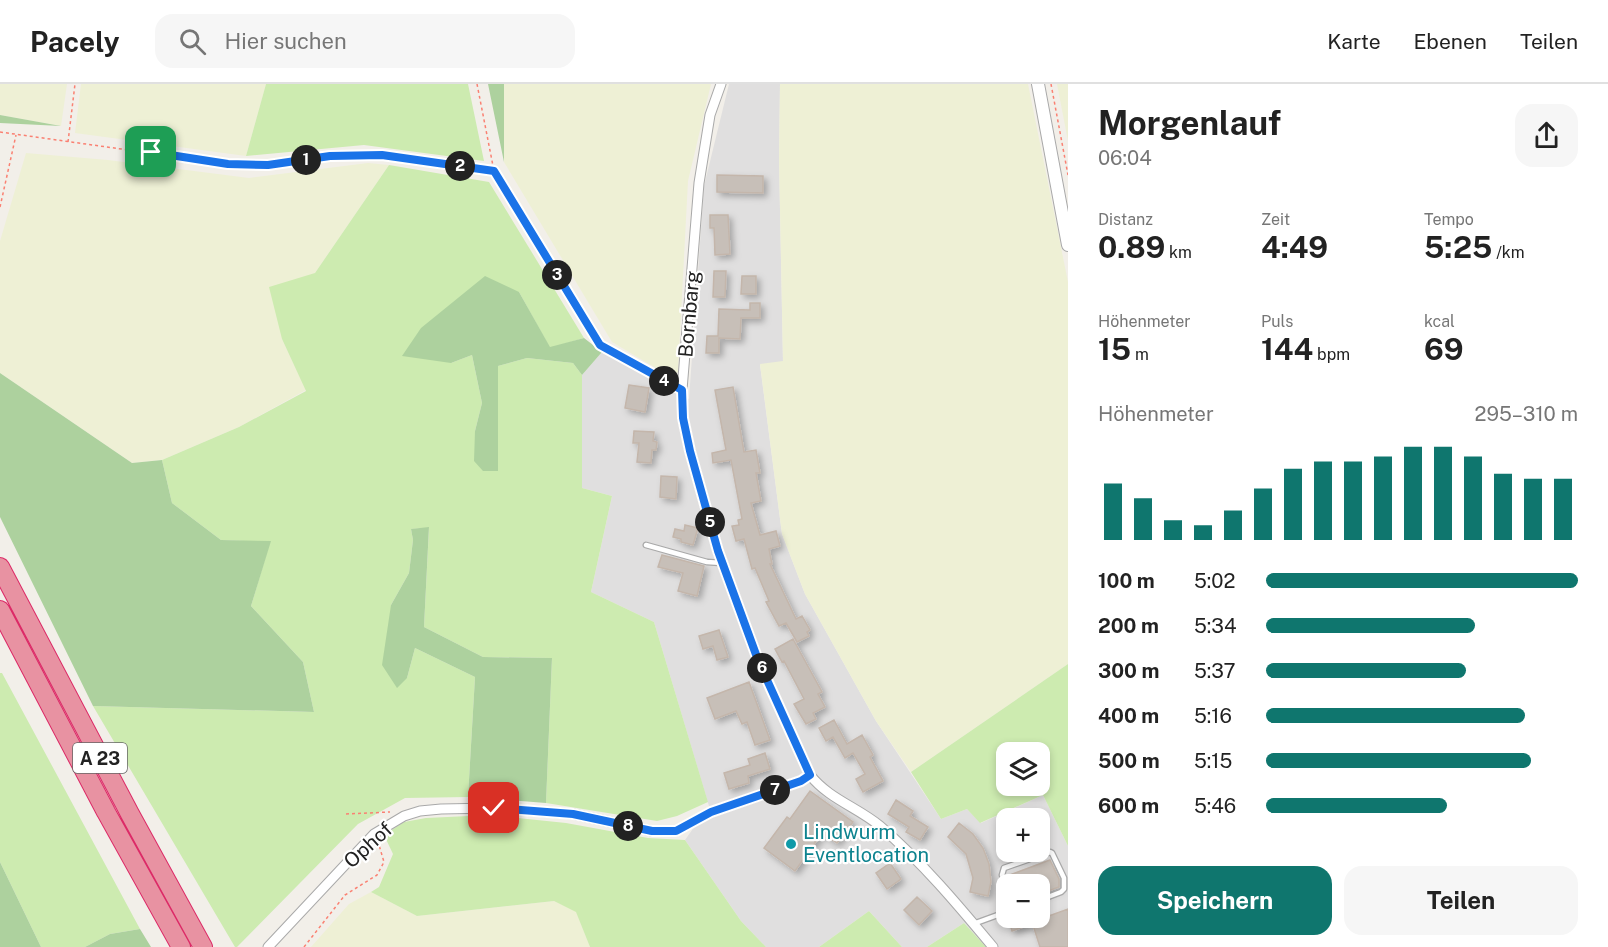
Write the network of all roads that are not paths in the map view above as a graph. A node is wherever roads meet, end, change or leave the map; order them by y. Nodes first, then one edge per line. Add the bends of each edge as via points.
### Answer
1 (721, 84) edge
2 (1038, 84) edge
3 (1068, 245) edge
4 (646, 545) dead end
5 (723, 563) junction
6 (0, 567) edge
7 (0, 610) edge
8 (810, 775) junction
9 (1002, 874) edge
10 (1050, 896) edge
11 (996, 916) edge
12 (974, 924) junction
13 (181, 947) edge
14 (203, 947) edge
15 (268, 947) edge
16 (993, 947) edge

1 - 5 street, Bornbarg via 711,115 699,183 682,390 690,451
2 - 3 street
4 - 5 lane
5 - 8 street, Bornbarg via 758,660
6 - 14 highway, A 23
7 - 13 highway, A 23
8 - 12 street, Bornbarg via 829,794 878,824
8 - 15 street, Ophof via 711,812 676,831 652,831 573,814 494,808 420,811 404,816 374,834
9 - 10 lane via 1004,868 1050,852 1064,878 1064,889
11 - 12 lane
12 - 16 street, Bornbarg

